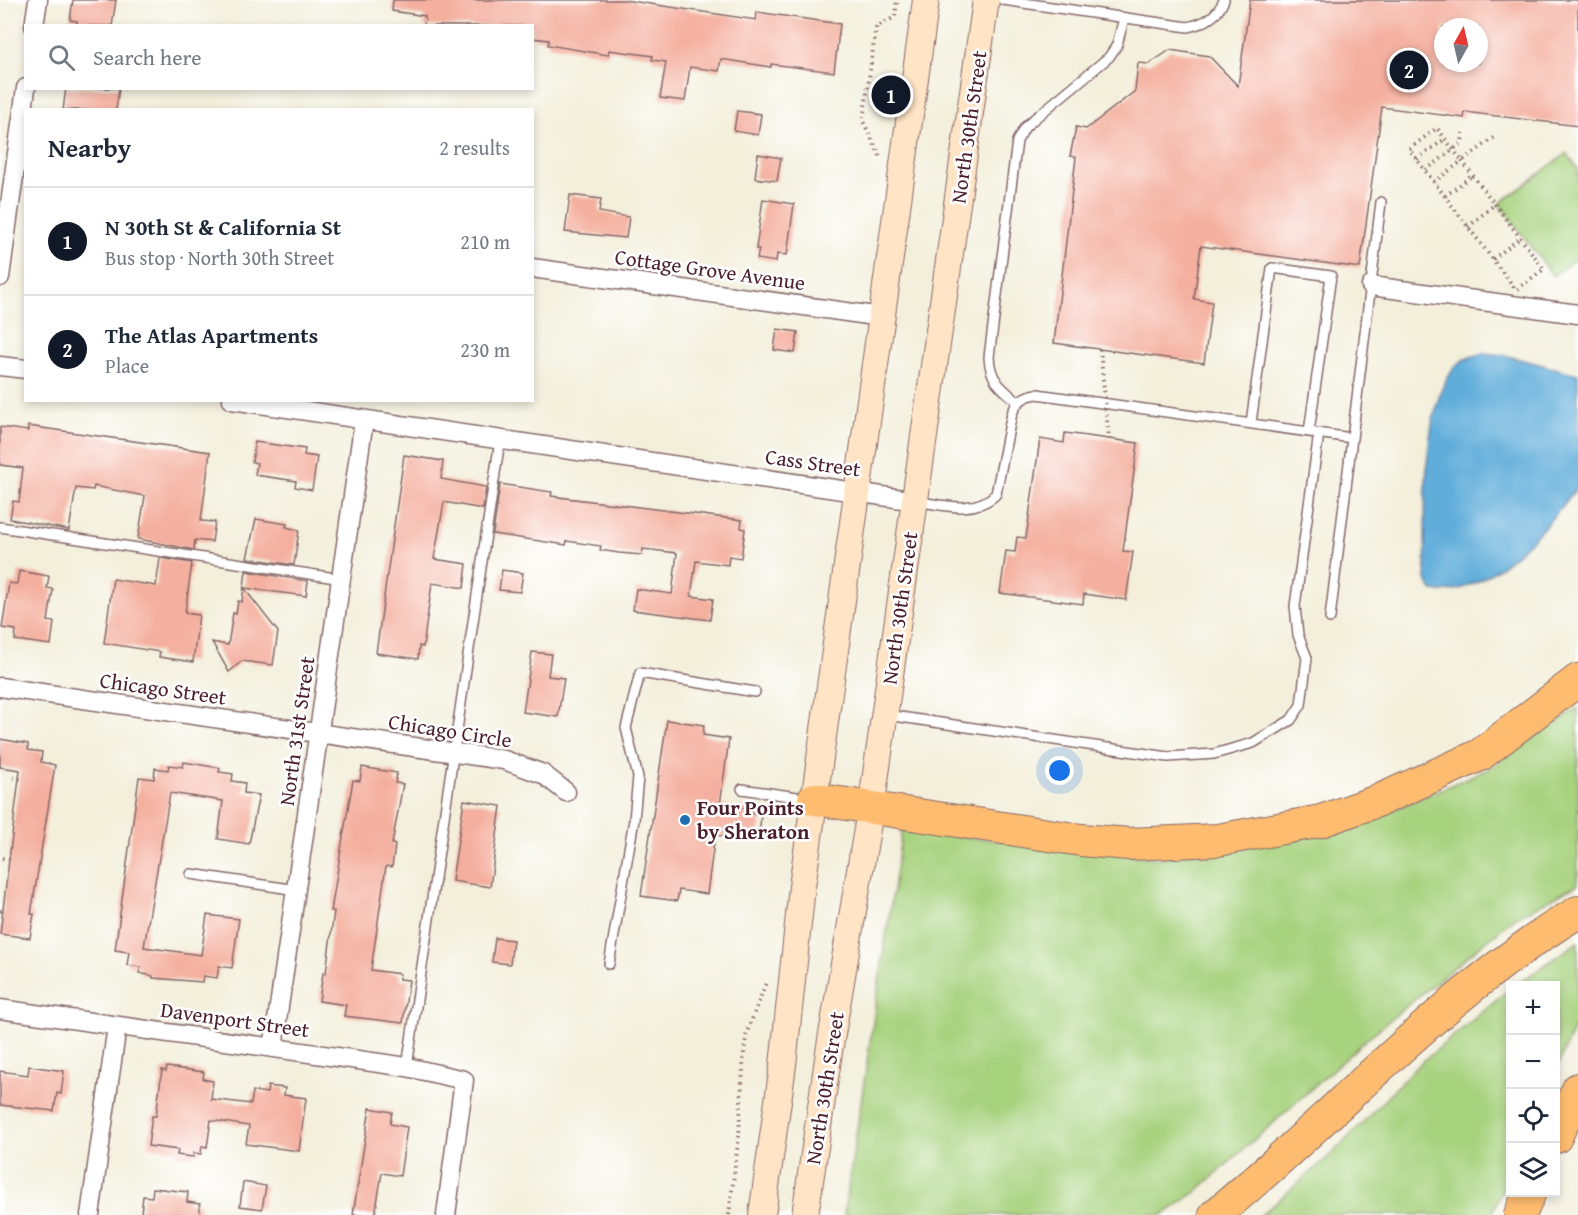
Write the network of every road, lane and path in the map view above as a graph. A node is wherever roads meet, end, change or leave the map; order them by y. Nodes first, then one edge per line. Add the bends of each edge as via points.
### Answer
1 (38, 0) edge
2 (897, 0) edge
3 (926, 0) edge
4 (987, 0) edge
5 (1003, 0) edge
6 (1224, 0) edge
7 (896, 17) dead end
8 (1124, 18) junction
9 (34, 24) edge
10 (26, 90) edge
11 (1463, 133) dead end
12 (1494, 138) dead end
13 (1445, 139) junction
14 (1453, 150) junction
15 (1417, 159) junction
16 (1462, 161) junction
17 (1426, 170) junction
18 (1473, 176) junction
19 (1434, 182) junction
20 (1445, 196) junction
21 (1381, 202) dead end
22 (11, 204) edge
23 (1495, 204) junction
24 (1468, 227) junction
25 (1520, 238) junction
26 (1493, 259) junction
27 (534, 268) edge
28 (0, 277) edge
29 (1371, 286) junction
30 (1578, 314) edge
31 (882, 316) junction
32 (1100, 349) dead end
33 (0, 366) edge
34 (24, 369) edge
35 (245, 402) edge
36 (1018, 402) junction
37 (364, 420) junction
38 (1251, 423) junction
39 (1314, 432) junction
40 (1352, 438) junction
41 (1109, 439) dead end
42 (500, 440) junction
43 (858, 492) junction
44 (916, 501) junction
45 (0, 527) edge
46 (342, 579) junction
47 (1330, 618) dead end
48 (1578, 680) edge
49 (0, 687) edge
50 (755, 692) dead end
51 (885, 715) junction
52 (320, 735) junction
53 (455, 753) junction
54 (13, 778) dead end
55 (22, 779) dead end
56 (742, 789) dead end
57 (566, 792) dead end
58 (814, 800) junction
59 (871, 808) junction
60 (2, 858) dead end
61 (10, 859) dead end
62 (191, 874) dead end
63 (297, 890) junction
64 (1578, 912) edge
65 (609, 964) dead end
66 (0, 1009) edge
67 (117, 1026) junction
68 (273, 1048) junction
69 (407, 1067) junction
70 (1578, 1089) edge
71 (1560, 1128) edge
72 (1528, 1197) edge
73 (90, 1215) edge
74 (446, 1215) edge
75 (762, 1215) edge
76 (806, 1215) edge
77 (1215, 1215) edge
78 (1520, 1215) edge

1 - 9 street
2 - 7 path
3 - 31 main road, North 30th Street
4 - 44 main road, North 30th Street
5 - 8 lane
6 - 8 lane via 1210,19 1188,27
8 - 36 lane via 1117,45 1109,57 1025,127 1017,141 989,357 995,382
10 - 22 street
11 - 14 path via 1462,143
12 - 16 path
13 - 14 path
13 - 15 path
13 - 15 path via 1437,128 1409,149
14 - 16 path
14 - 17 path
15 - 17 path
16 - 18 path
16 - 19 path
17 - 19 path
18 - 20 path
18 - 23 path
19 - 20 path
20 - 24 path
21 - 29 lane
22 - 28 street
23 - 24 path
23 - 25 path
24 - 26 path
25 - 26 path
25 - 26 path via 1544,269 1516,290
27 - 31 street, Cottage Grove Avenue
29 - 30 street
29 - 40 lane
31 - 43 main road, North 30th Street
32 - 41 path, bridge
33 - 34 street
35 - 37 street, Cass Street
36 - 38 lane via 1026,395 1037,394
36 - 44 lane, Cass Street via 1012,413 996,494 972,507
37 - 42 street, Cass Street
37 - 46 street, North 31st Street
38 - 39 lane
38 - 39 lane via 1272,268 1319,274 1331,276
39 - 40 lane
39 - 51 lane via 1295,606 1298,635 1307,658 1301,705 1290,720 1253,743 1214,754 1168,757
40 - 47 lane
42 - 43 street, Cass Street
42 - 53 lane
43 - 44 street, Cass Street
43 - 58 main road, North 30th Street
44 - 51 main road, North 30th Street
45 - 46 lane
46 - 52 street, North 31st Street
48 - 59 highway via 1480,755 1370,804 1321,821 1266,832 1218,840 1129,844
49 - 52 street, Chicago Street
50 - 65 lane via 640,673 626,728 638,777 634,820
51 - 59 main road, North 30th Street
52 - 53 street, Chicago Circle
52 - 63 street, North 31st Street
53 - 57 street, Chicago Circle via 531,767
53 - 69 lane
54 - 55 path
56 - 58 lane
58 - 59 highway
58 - 75 main road, North 30th Street
59 - 76 main road, North 30th Street
60 - 61 path
62 - 63 lane
63 - 68 street, North 31st Street
64 - 77 highway via 1505,960 1444,1009
66 - 67 street, Davenport Street
67 - 68 street, Davenport Street
67 - 73 street
68 - 69 street, Davenport Street
69 - 74 street, Davenport Street via 464,1080
70 - 71 highway
72 - 78 highway

